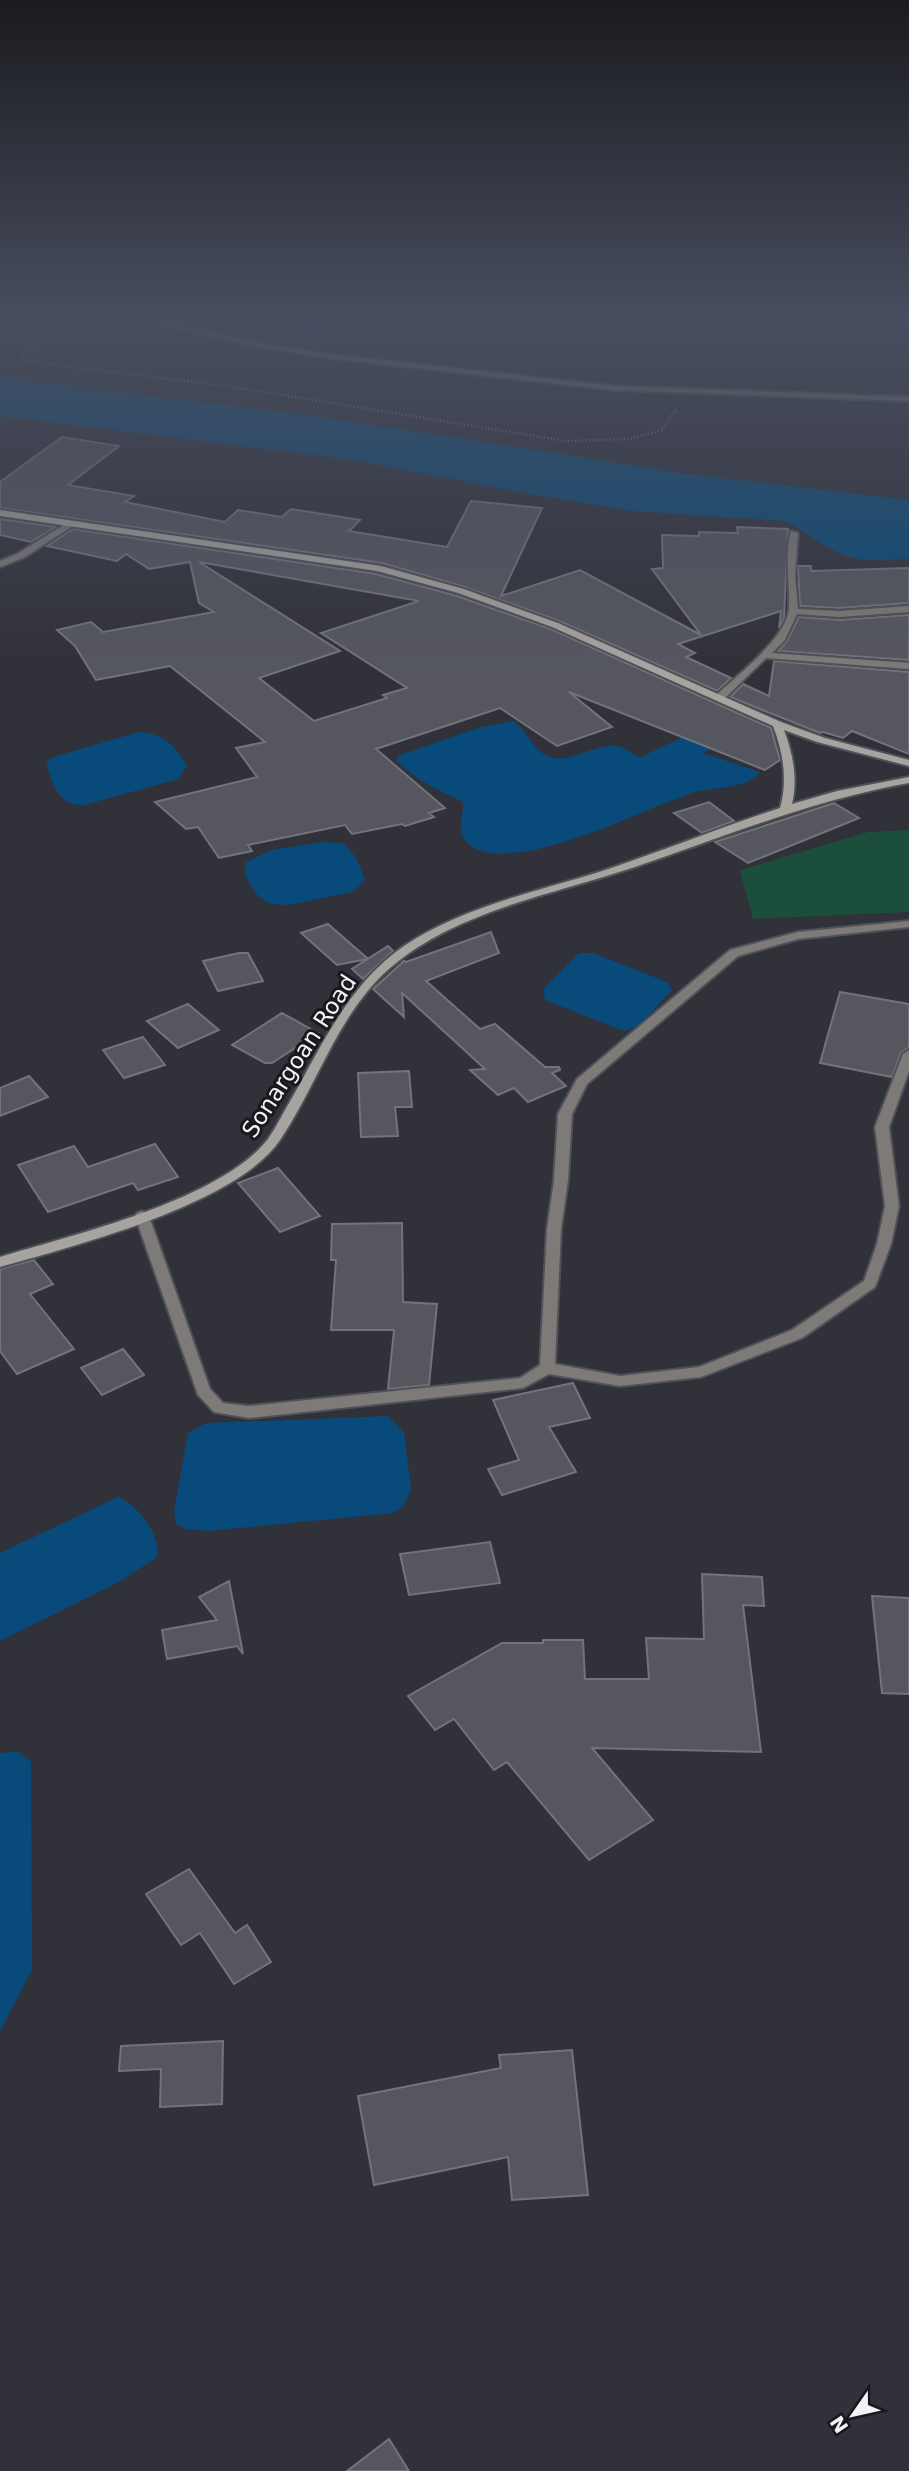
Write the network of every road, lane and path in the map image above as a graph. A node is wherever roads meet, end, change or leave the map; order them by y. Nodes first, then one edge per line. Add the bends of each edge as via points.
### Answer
1 (525, 434) edge
2 (646, 434) edge
3 (0, 513) edge
4 (70, 524) junction
5 (794, 533) dead end
6 (0, 564) edge
7 (909, 610) edge
8 (794, 611) junction
9 (763, 655) junction
10 (909, 666) edge
11 (720, 697) junction
12 (777, 724) junction
13 (909, 762) edge
14 (909, 780) edge
15 (785, 811) junction
16 (909, 925) edge
17 (909, 1054) edge
18 (142, 1216) junction
19 (0, 1262) edge
20 (547, 1368) junction

1 - 2 path via 566,441
3 - 4 main road
4 - 6 street
4 - 11 main road via 378,568 461,591 555,625
5 - 8 street
7 - 8 street
8 - 9 street via 780,640
9 - 10 street
9 - 11 street
11 - 12 main road
12 - 13 main road
12 - 15 main road via 786,746 790,796
14 - 15 main road, Sonargoan Road via 836,793
15 - 18 main road, Sonargoan Road via 502,905 426,939 386,965 358,996 270,1146 218,1185
16 - 20 street via 790,938 734,953 582,1082 565,1114
17 - 20 street via 882,1127 891,1206 870,1284 797,1334 701,1372 620,1381
18 - 19 main road, Sonargoan Road
18 - 20 street via 203,1391 219,1409 249,1412 484,1388 523,1383

